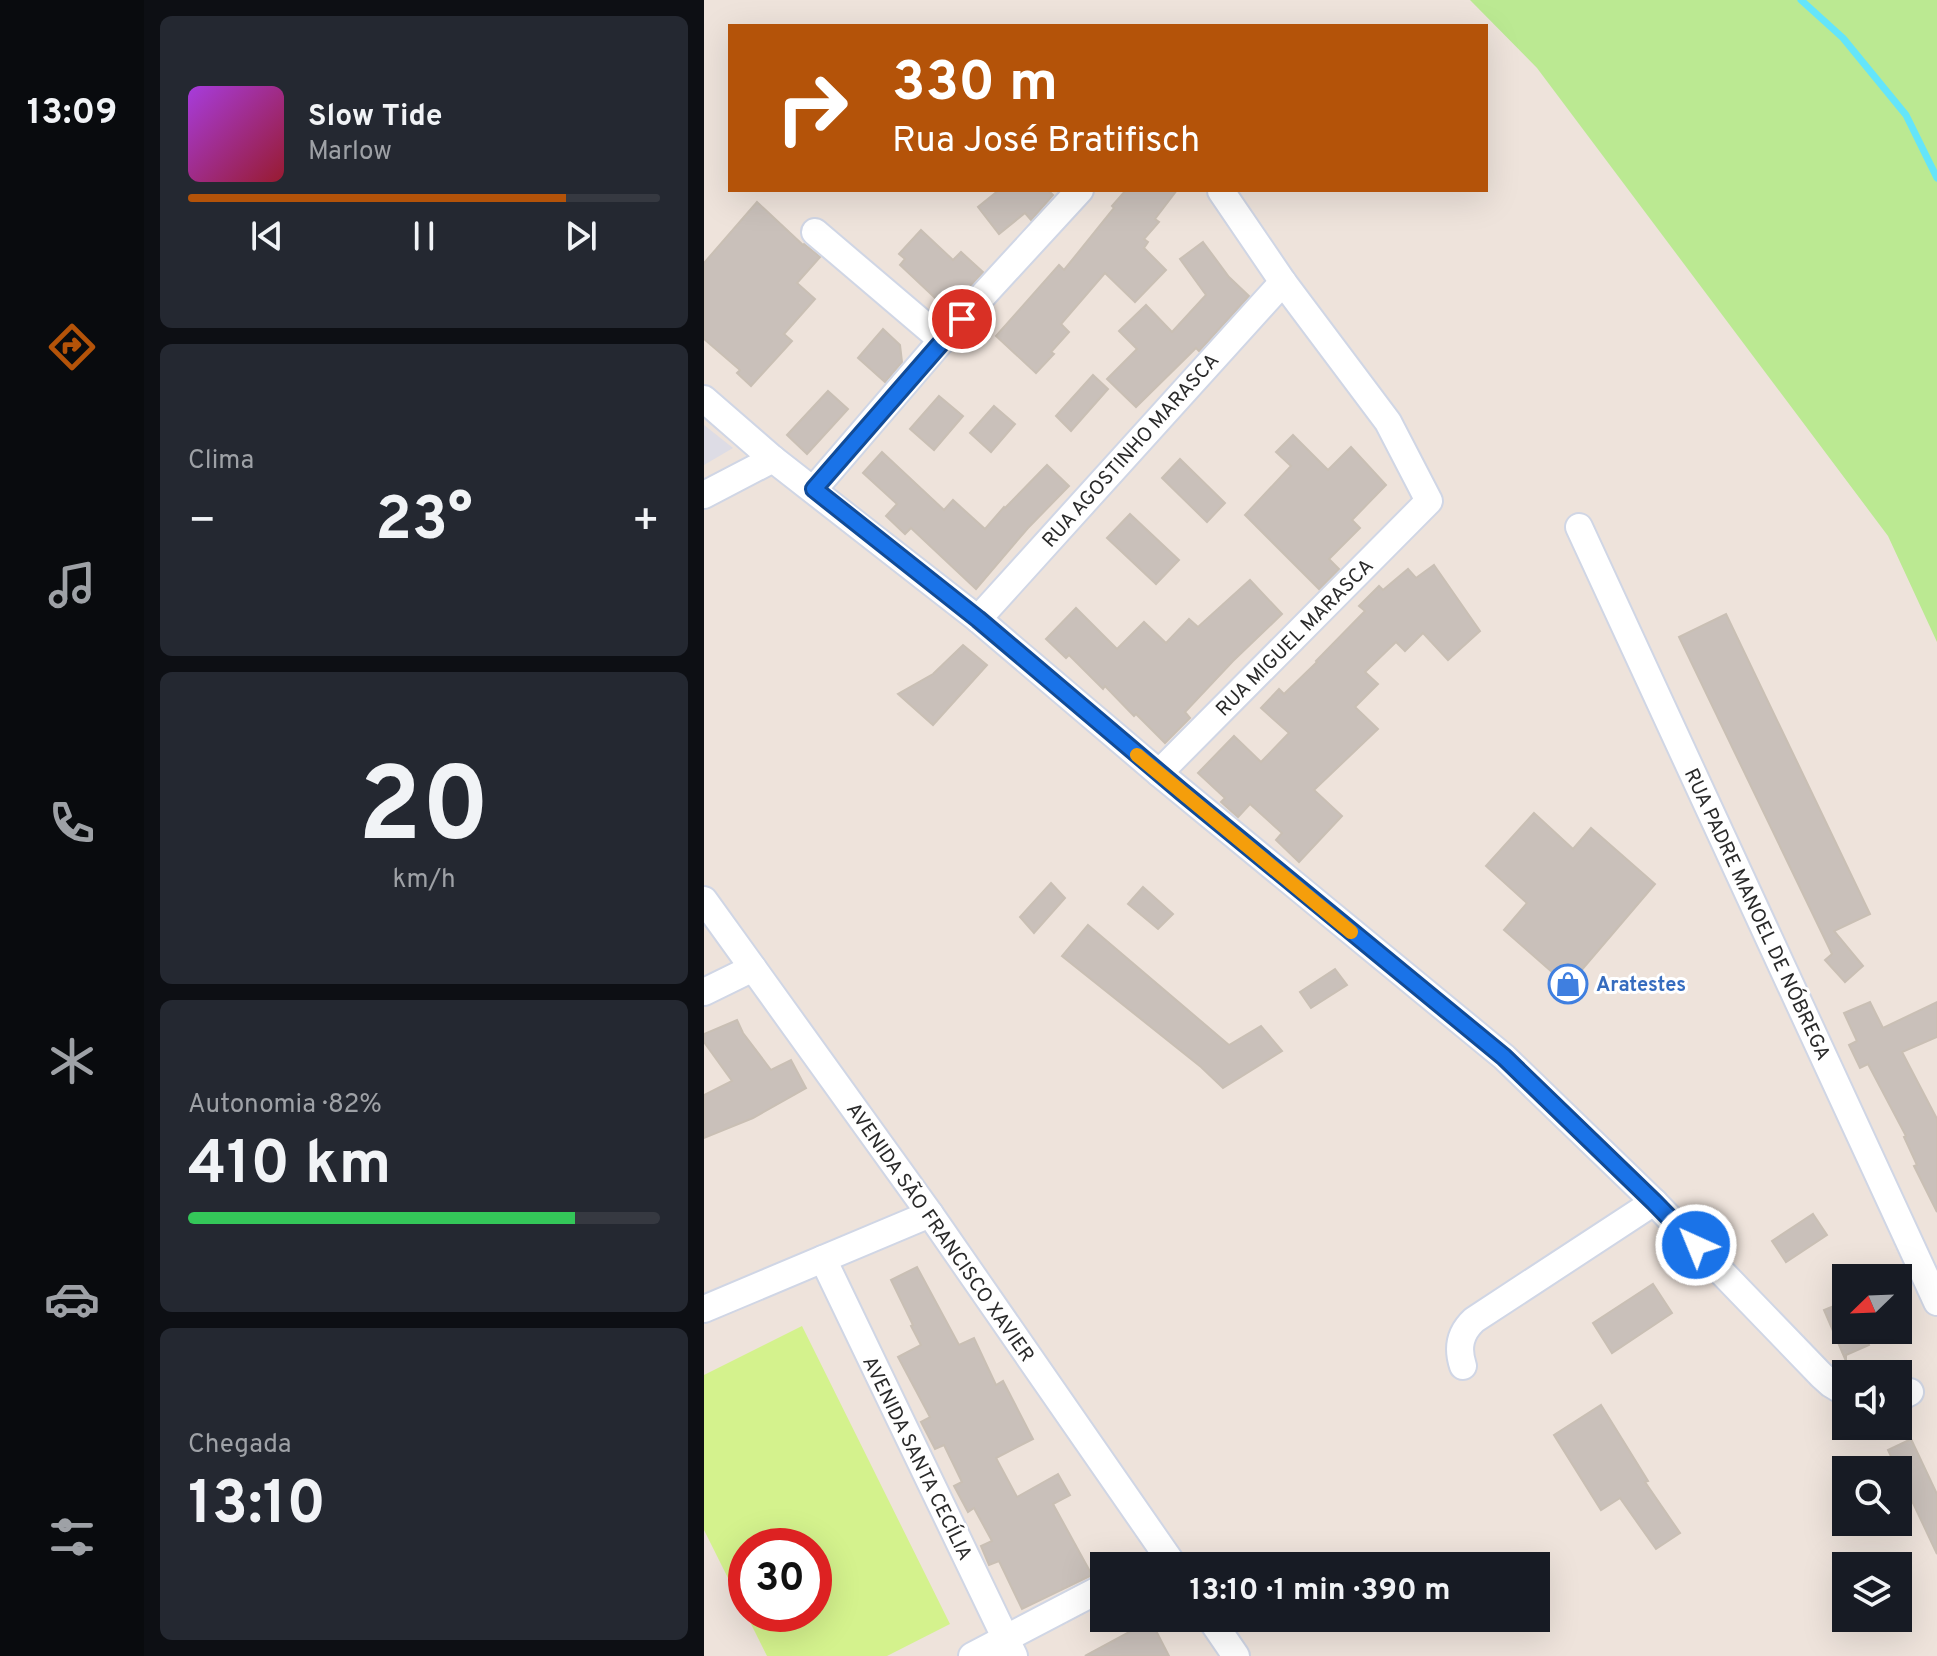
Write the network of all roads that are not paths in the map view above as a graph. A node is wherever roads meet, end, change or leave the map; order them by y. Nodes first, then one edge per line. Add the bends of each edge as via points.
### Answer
1 (1078, 192) edge
2 (1222, 192) edge
3 (815, 232) dead end
4 (1283, 282) junction
5 (942, 340) junction
6 (704, 399) edge
7 (773, 459) junction
8 (814, 489) junction
9 (704, 495) edge
10 (1579, 527) dead end
11 (978, 619) junction
12 (1159, 773) junction
13 (704, 900) edge
14 (753, 968) junction
15 (704, 992) edge
16 (1654, 1202) junction
17 (930, 1214) junction
18 (823, 1259) junction
19 (1937, 1302) edge
20 (704, 1309) edge
21 (1463, 1366) dead end
22 (1832, 1385) edge
23 (1155, 1552) edge
24 (1090, 1596) edge
25 (1220, 1632) edge
26 (1010, 1648) edge
27 (972, 1656) edge
28 (1236, 1656) edge

1 - 5 street
2 - 4 street
3 - 5 street
4 - 11 street, RUA AGOSTINHO MARASCA
4 - 12 street, RUA MIGUEL MARASCA via 1388,422 1429,501
5 - 8 street
6 - 7 street
7 - 8 street
7 - 9 street
8 - 11 street
10 - 19 street, RUA PADRE MANOEL DE NÓBREGA
11 - 12 street
12 - 16 street via 1504,1057
13 - 14 street, AVENIDA SÃO FRANCISCO XAVIER
14 - 15 street
14 - 17 street, AVENIDA SÃO FRANCISCO XAVIER
16 - 21 street via 1474,1320 1460,1341
16 - 22 street
17 - 18 street
17 - 23 street, AVENIDA SÃO FRANCISCO XAVIER
18 - 20 street
18 - 26 street, AVENIDA SANTA CECÍLIA
24 - 26 street
25 - 28 street
26 - 27 street

